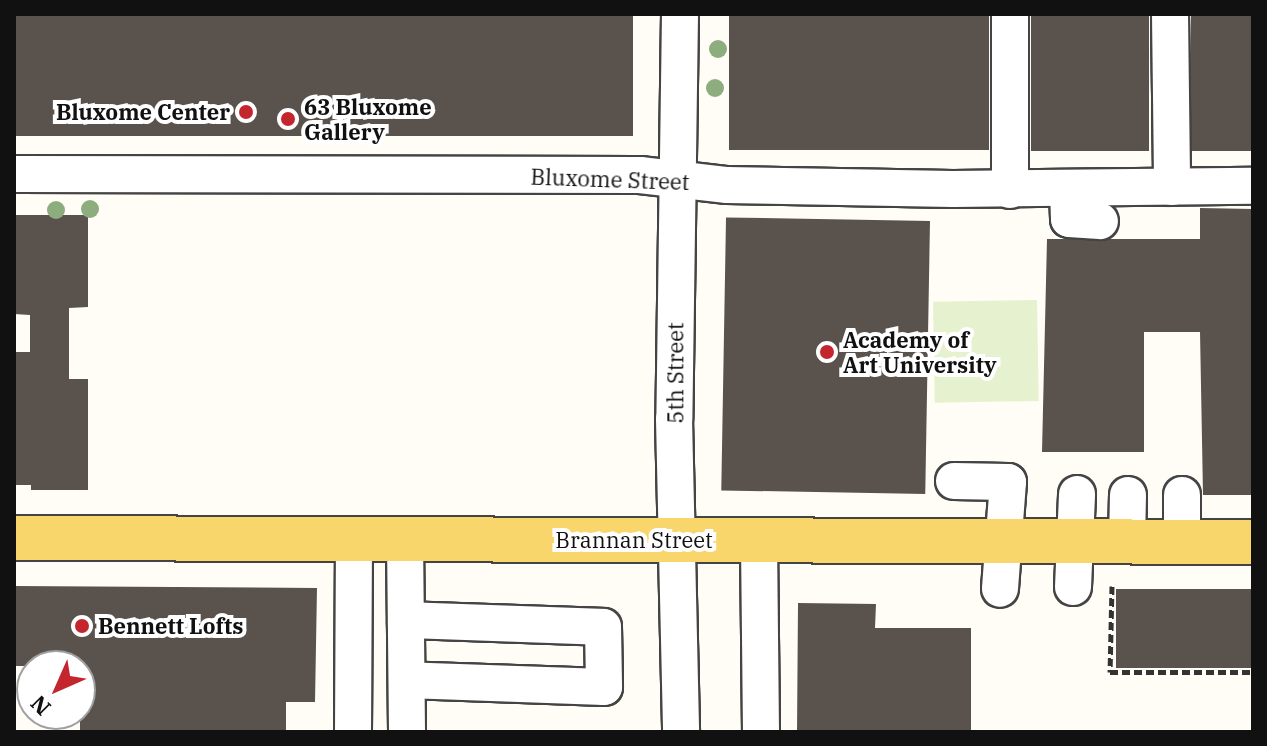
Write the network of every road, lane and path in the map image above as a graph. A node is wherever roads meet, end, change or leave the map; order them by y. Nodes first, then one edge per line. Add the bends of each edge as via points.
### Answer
1 (680, 14) edge
2 (1010, 14) edge
3 (1170, 14) edge
4 (14, 174) edge
5 (677, 180) junction
6 (1253, 186) edge
7 (1172, 187) junction
8 (1010, 190) junction
9 (1068, 190) junction
10 (1100, 221) dead end
11 (954, 481) dead end
12 (1077, 494) dead end
13 (1128, 495) dead end
14 (1182, 495) dead end
15 (14, 538) edge
16 (354, 539) junction
17 (405, 539) junction
18 (759, 541) junction
19 (679, 542) junction
20 (1004, 542) junction
21 (1075, 542) junction
22 (1127, 542) junction
23 (1182, 542) junction
24 (1253, 542) edge
25 (1112, 586) dead end
26 (1073, 587) dead end
27 (1000, 589) dead end
28 (406, 620) junction
29 (1253, 672) edge
30 (407, 680) junction
31 (353, 732) edge
32 (407, 732) edge
33 (681, 732) edge
34 (761, 732) edge

1 - 5 street, 5th Street
2 - 8 street
3 - 7 street
4 - 5 street, Bluxome Street
5 - 8 street, Bluxome Street via 954,199
5 - 19 street, 5th Street via 674,419
6 - 7 street, Bluxome Street
7 - 9 street, Bluxome Street
8 - 9 street, Bluxome Street
9 - 10 street via 1069,219
11 - 20 street via 1008,482
12 - 21 street
13 - 22 street
14 - 23 street
15 - 16 main road, Brannan Street
16 - 17 main road, Brannan Street
16 - 31 street
17 - 19 main road, Brannan Street
17 - 28 street
18 - 19 main road, Brannan Street
18 - 20 main road, Brannan Street
18 - 34 street
19 - 33 street, 5th Street
20 - 21 main road, Brannan Street
20 - 27 street
21 - 22 main road, Brannan Street
21 - 26 street
22 - 23 main road, Brannan Street
23 - 24 main road, Brannan Street
25 - 29 path via 1110,672
28 - 30 street
28 - 30 street via 603,627 604,687
30 - 32 street

